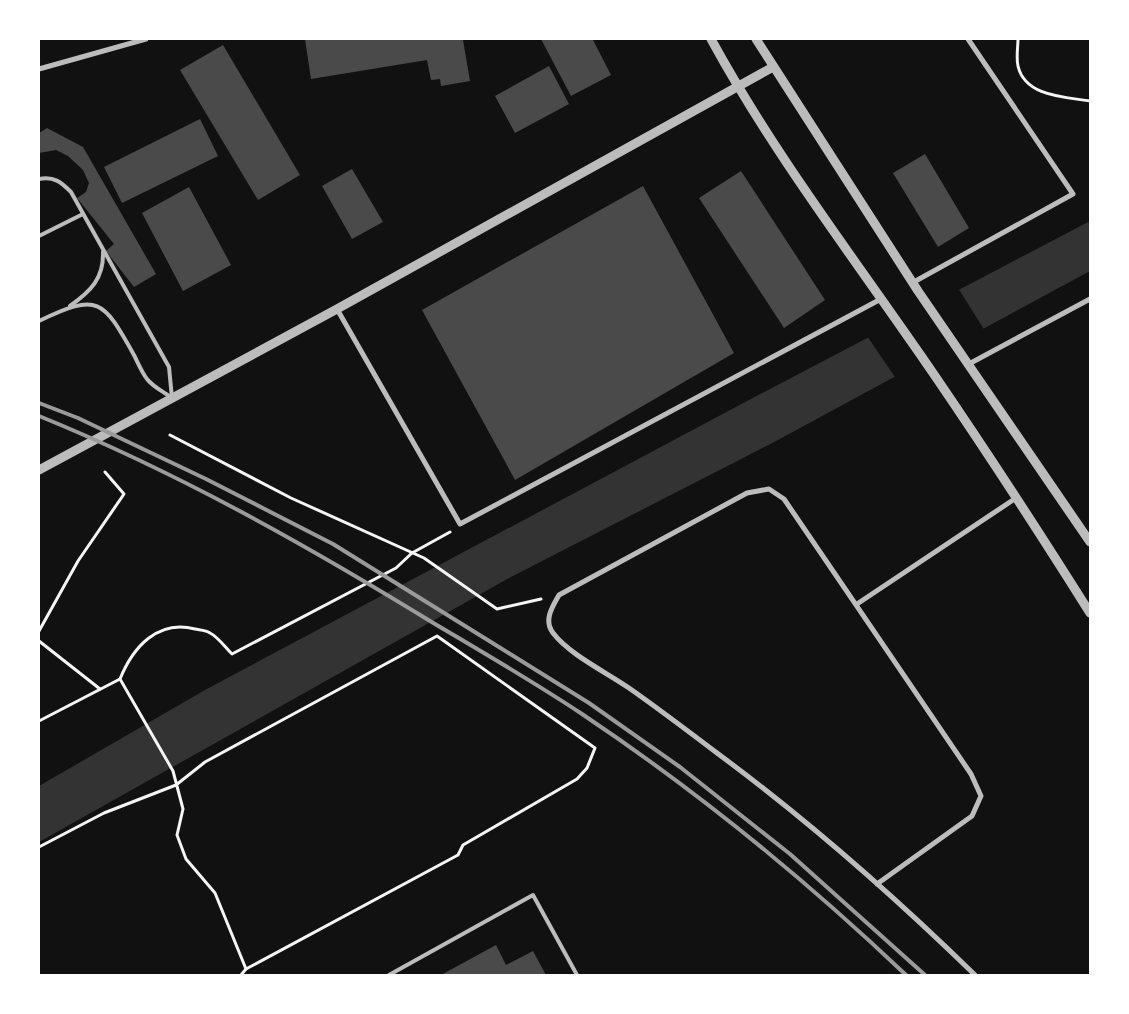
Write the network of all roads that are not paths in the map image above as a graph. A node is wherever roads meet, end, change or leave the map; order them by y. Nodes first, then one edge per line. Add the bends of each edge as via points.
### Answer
1 (146, 39) edge
2 (711, 39) edge
3 (756, 39) edge
4 (968, 39) edge
5 (773, 67) junction
6 (39, 70) edge
7 (737, 86) junction
8 (39, 179) edge
9 (83, 214) junction
10 (39, 236) edge
11 (103, 250) junction
12 (912, 283) junction
13 (881, 299) junction
14 (1090, 299) edge
15 (68, 306) junction
16 (337, 309) junction
17 (39, 321) edge
18 (967, 365) junction
19 (172, 398) junction
20 (39, 470) edge
21 (1016, 498) junction
22 (1090, 542) edge
23 (857, 604) junction
24 (1090, 613) edge
25 (877, 884) junction
26 (389, 975) edge
27 (577, 975) edge
28 (975, 975) edge

1 - 6 street
2 - 7 street
3 - 5 street
4 - 12 street via 1073,194
5 - 7 street
5 - 12 street
7 - 13 street
7 - 16 street
8 - 9 lane via 53,178 62,183
9 - 10 lane
9 - 11 lane
11 - 15 lane via 100,276 84,296
11 - 19 lane via 169,368
12 - 18 street
13 - 16 street via 460,524
13 - 21 street
14 - 18 street
15 - 17 lane
15 - 19 lane via 87,304 102,308 114,319 147,379
16 - 19 street
18 - 22 street
19 - 20 street
21 - 23 street
21 - 24 street
23 - 25 street via 971,774 981,796 972,816
23 - 25 street via 784,499 769,488 747,493 559,595 549,614 551,630 560,642 630,688 730,762
25 - 28 street
26 - 27 lane via 534,895

